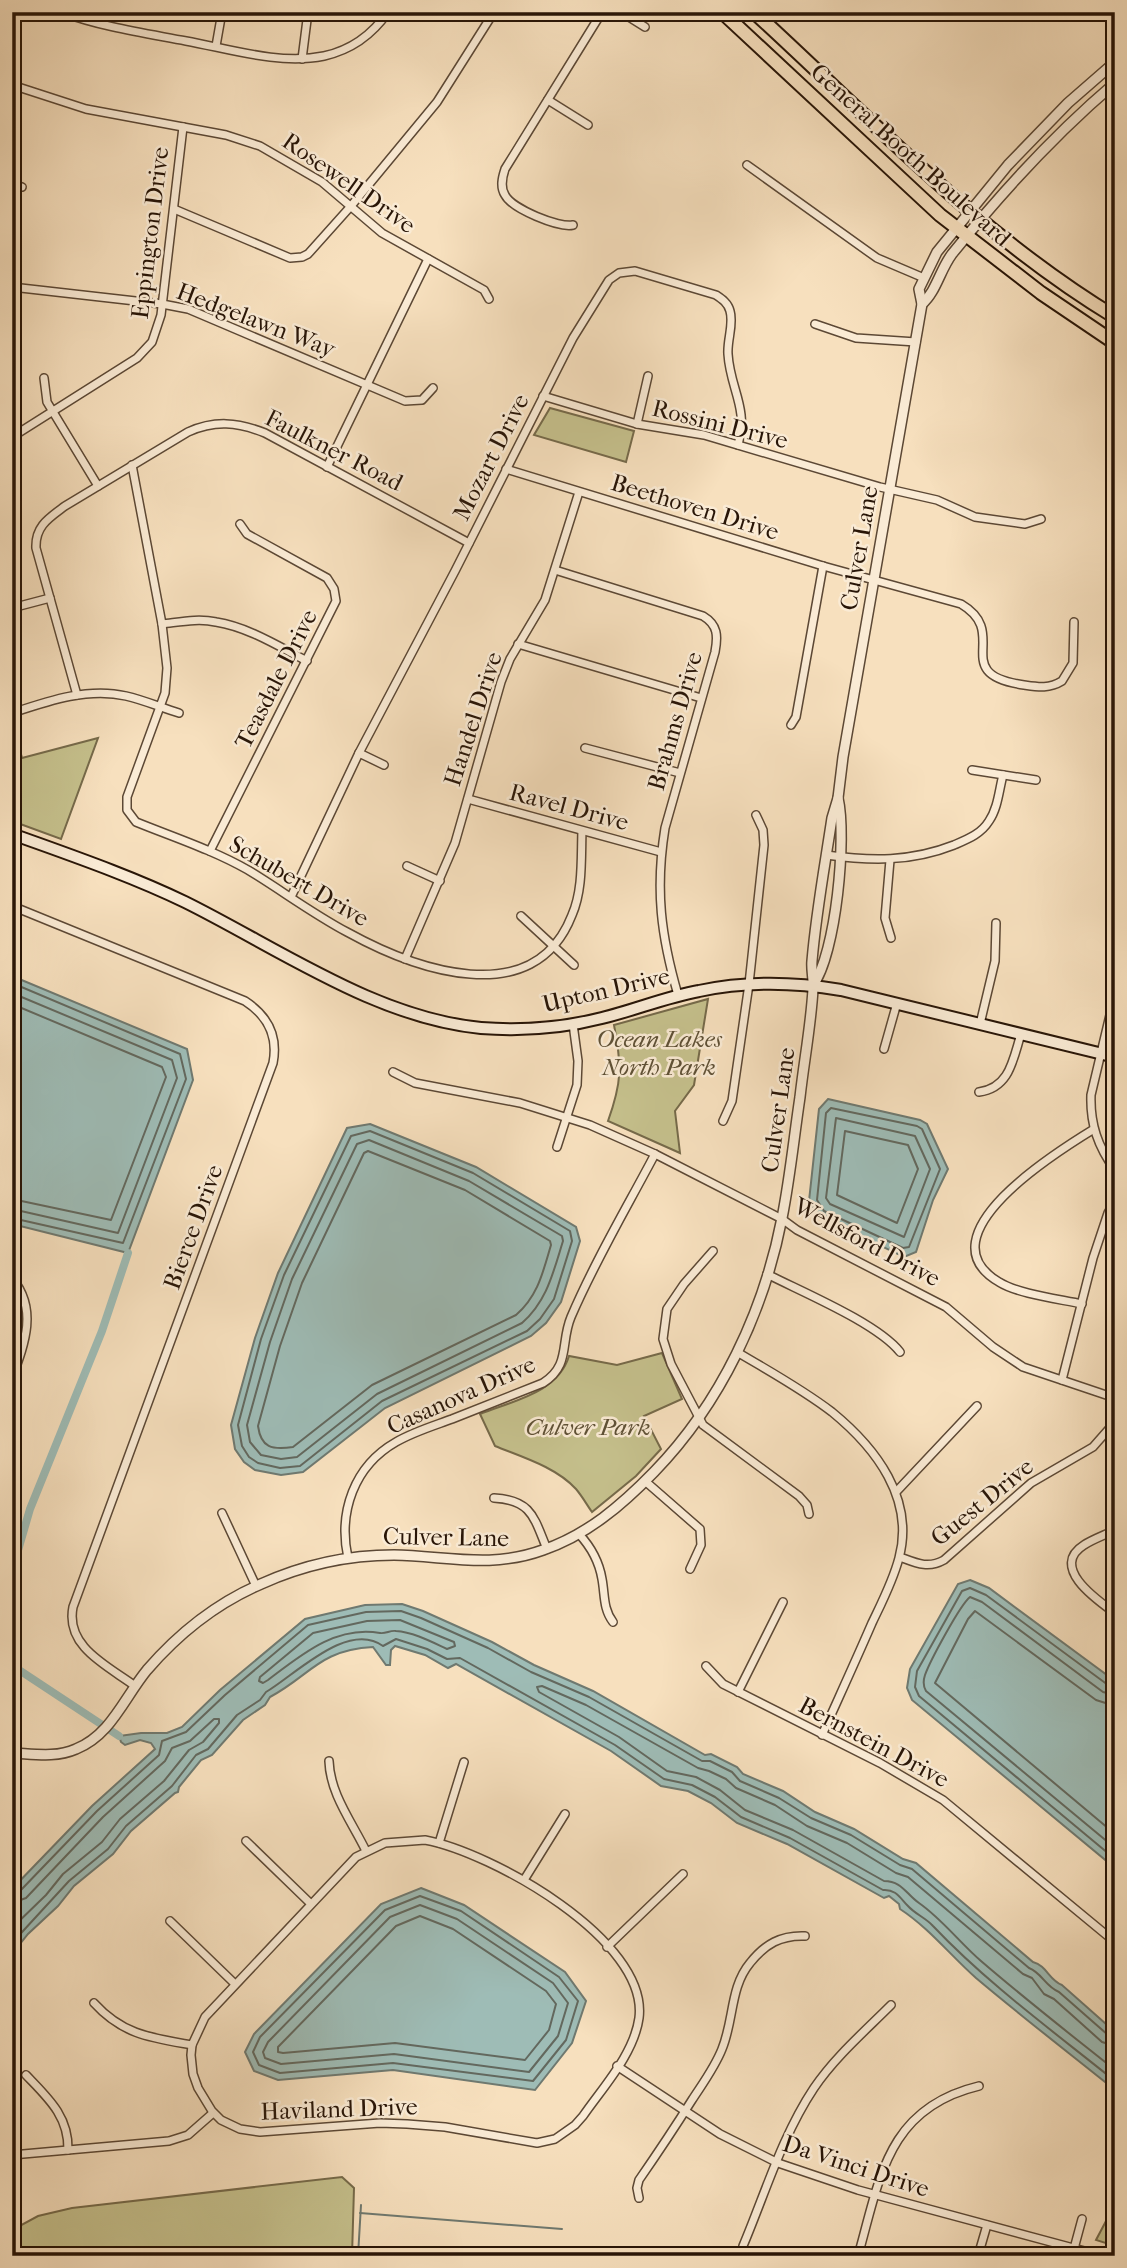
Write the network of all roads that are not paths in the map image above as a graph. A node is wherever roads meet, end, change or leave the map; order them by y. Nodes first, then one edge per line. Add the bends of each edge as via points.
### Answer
1 (61, 12) edge
2 (222, 12) edge
3 (308, 12) edge
4 (388, 12) edge
5 (494, 12) edge
6 (602, 12) edge
7 (621, 12) edge
8 (722, 12) edge
9 (754, 12) edge
10 (645, 27) dead end
11 (216, 46) junction
12 (302, 59) junction
13 (1115, 62) edge
14 (1115, 83) edge
15 (12, 85) edge
16 (548, 100) junction
17 (588, 125) dead end
18 (183, 127) junction
19 (747, 165) dead end
20 (12, 184) edge
21 (22, 187) dead end
22 (351, 206) junction
23 (174, 209) junction
24 (970, 211) junction
25 (982, 221) junction
26 (573, 225) dead end
27 (956, 228) junction
28 (967, 237) junction
29 (428, 259) junction
30 (924, 278) junction
31 (12, 287) edge
32 (489, 299) dead end
33 (162, 304) junction
34 (922, 304) junction
35 (1115, 317) edge
36 (815, 324) dead end
37 (916, 342) junction
38 (1115, 343) edge
39 (648, 376) dead end
40 (44, 378) dead end
41 (366, 385) junction
42 (433, 388) dead end
43 (543, 396) junction
44 (53, 411) junction
45 (637, 424) junction
46 (12, 437) edge
47 (738, 445) junction
48 (132, 465) junction
49 (327, 467) junction
50 (506, 469) junction
51 (98, 486) junction
52 (888, 489) junction
53 (579, 492) junction
54 (1041, 519) dead end
55 (240, 524) dead end
56 (469, 543) junction
57 (823, 566) junction
58 (555, 570) junction
59 (873, 581) junction
60 (50, 598) junction
61 (12, 608) edge
62 (1074, 622) dead end
63 (162, 624) junction
64 (519, 644) junction
65 (307, 661) junction
66 (77, 695) junction
67 (701, 698) junction
68 (160, 707) junction
69 (12, 713) edge
70 (179, 713) dead end
71 (791, 725) dead end
72 (585, 748) dead end
73 (359, 753) junction
74 (384, 765) dead end
75 (972, 770) dead end
76 (680, 773) junction
77 (1003, 775) junction
78 (1036, 780) dead end
79 (838, 798) junction
80 (468, 799) junction
81 (756, 815) dead end
82 (582, 831) junction
83 (12, 834) edge
84 (210, 852) junction
85 (661, 852) junction
86 (826, 855) junction
87 (841, 857) junction
88 (890, 860) junction
89 (407, 866) dead end
90 (440, 881) junction
91 (291, 897) junction
92 (12, 906) edge
93 (521, 916) dead end
94 (996, 923) dead end
95 (891, 938) dead end
96 (553, 946) junction
97 (405, 959) junction
98 (574, 965) dead end
99 (748, 984) junction
100 (813, 985) junction
101 (1115, 994) edge
102 (678, 995) junction
103 (897, 1003) junction
104 (573, 1024) junction
105 (980, 1024) junction
106 (1021, 1034) junction
107 (884, 1049) dead end
108 (1100, 1053) junction
109 (1115, 1057) edge
110 (393, 1072) dead end
111 (979, 1092) dead end
112 (567, 1118) junction
113 (723, 1121) dead end
114 (1094, 1129) junction
115 (557, 1147) dead end
116 (656, 1154) junction
117 (1115, 1170) edge
118 (1115, 1200) edge
119 (782, 1219) junction
120 (713, 1251) dead end
121 (767, 1274) junction
122 (12, 1278) edge
123 (1082, 1304) junction
124 (737, 1352) junction
125 (900, 1352) dead end
126 (12, 1378) edge
127 (1062, 1380) junction
128 (1115, 1398) edge
129 (977, 1406) dead end
130 (699, 1418) junction
131 (1115, 1422) edge
132 (645, 1481) junction
133 (896, 1492) junction
134 (494, 1498) dead end
135 (222, 1513) dead end
136 (809, 1514) dead end
137 (1115, 1530) edge
138 (579, 1534) junction
139 (547, 1549) junction
140 (900, 1557) junction
141 (348, 1558) junction
142 (690, 1569) dead end
143 (256, 1586) junction
144 (783, 1602) dead end
145 (1115, 1613) edge
146 (613, 1622) dead end
147 (706, 1665) dead end
148 (135, 1686) junction
149 (738, 1692) junction
150 (822, 1735) junction
151 (12, 1754) edge
152 (329, 1761) dead end
153 (464, 1762) dead end
154 (565, 1814) dead end
155 (246, 1841) dead end
156 (439, 1843) junction
157 (366, 1851) junction
158 (682, 1874) dead end
159 (524, 1880) junction
160 (310, 1903) junction
161 (170, 1921) dead end
162 (805, 1936) dead end
163 (1115, 1942) edge
164 (607, 1947) junction
165 (234, 1983) junction
166 (94, 2003) dead end
167 (891, 2006) dead end
168 (192, 2045) junction
169 (617, 2066) junction
170 (26, 2074) dead end
171 (979, 2086) dead end
172 (685, 2111) junction
173 (213, 2113) junction
174 (68, 2150) junction
175 (12, 2155) edge
176 (778, 2163) junction
177 (875, 2195) junction
178 (639, 2198) dead end
179 (1082, 2219) dead end
180 (987, 2225) junction
181 (743, 2246) dead end
182 (1073, 2252) edge
183 (858, 2256) edge
184 (978, 2256) edge
185 (1103, 2256) edge

1 - 11 street via 99,25
2 - 11 street
3 - 12 street
4 - 12 street via 351,47
5 - 22 street via 437,102
6 - 16 street
7 - 10 street
8 - 27 highway, General Booth Boulevard
9 - 24 highway, General Booth Boulevard
11 - 12 street
13 - 24 street, Culver Lane via 1042,128
14 - 25 street, Culver Lane via 1036,158
15 - 18 street, Rosewell Drive via 86,109
16 - 17 street
16 - 26 street via 505,169 502,189 517,207 559,226
18 - 22 street, Rosewell Drive via 260,145 302,168
18 - 23 street, Eppington Drive
19 - 30 street via 877,258
20 - 21 street
22 - 23 street via 312,251 296,259
22 - 29 street, Rosewell Drive via 382,233
23 - 33 street, Eppington Drive
24 - 25 highway, General Booth Boulevard
24 - 27 street, Culver Lane
25 - 28 street, Culver Lane
25 - 35 highway, General Booth Boulevard via 1060,282
27 - 28 highway, General Booth Boulevard
27 - 30 street, Culver Lane
28 - 34 street, Culver Lane
28 - 38 highway, General Booth Boulevard
29 - 32 street, Rosewell Drive via 484,289
29 - 41 street
30 - 34 street, Culver Lane via 919,289
31 - 33 street, Hedgelawn Way
33 - 41 street, Hedgelawn Way via 188,309
33 - 44 street, Eppington Drive via 156,333 138,358
34 - 37 street, Culver Lane
36 - 37 street via 856,338
37 - 52 street, Culver Lane
39 - 45 street
40 - 44 street via 44,394
41 - 42 street, Hedgelawn Way via 408,402 422,400
41 - 49 street
43 - 45 street, Rossini Drive
43 - 47 street, Mozart Drive via 604,287 619,273 635,271 716,295 726,303 731,321 729,363 743,418
43 - 50 street, Mozart Drive
44 - 46 street, Eppington Drive
44 - 51 street
45 - 47 street, Rossini Drive
47 - 52 street, Rossini Drive
48 - 49 street, Faulkner Road via 199,427 235,423 265,433
48 - 51 street, Faulkner Road
48 - 63 street, Schubert Drive
49 - 56 street, Faulkner Road
50 - 53 street, Beethoven Drive
50 - 56 street, Mozart Drive
51 - 60 street, Faulkner Road via 48,519 37,534 36,548
52 - 54 street, Rossini Drive via 937,500 982,519 1025,524
52 - 59 street, Culver Lane
53 - 57 street, Beethoven Drive
53 - 58 street, Handel Drive
55 - 65 street, Teasdale Drive via 247,534 327,579 334,589 334,608
56 - 73 street, Mozart Drive
57 - 59 street, Beethoven Drive
57 - 71 street
58 - 64 street, Handel Drive via 540,611
58 - 67 street, Brahms Drive via 709,619 718,637
59 - 62 street, Beethoven Drive via 967,607 982,627 985,669 1008,682 1043,687 1062,681 1073,663
59 - 79 street, Culver Lane
60 - 61 street
60 - 66 street, Faulkner Road
63 - 65 street via 218,622
63 - 68 street, Schubert Drive via 167,668
64 - 67 street
64 - 80 street, Handel Drive via 501,682
65 - 84 street, Teasdale Drive
66 - 68 street via 118,695
66 - 69 street
67 - 76 street, Brahms Drive
68 - 70 street
68 - 84 street, Schubert Drive via 127,797 127,810 136,822
72 - 76 street
73 - 74 street
73 - 91 street, Mozart Drive
75 - 77 street
76 - 85 street, Brahms Drive
77 - 78 street
77 - 88 street via 994,812 979,833 936,851
79 - 86 street, Culver Lane
79 - 87 street, Culver Lane
80 - 82 street, Ravel Drive
80 - 90 street, Handel Drive
81 - 99 street via 764,845
82 - 85 street, Ravel Drive
82 - 96 street, Schubert Drive via 576,904 568,926
83 - 104 main road, Upton Drive via 141,882 410,1013 484,1028
84 - 91 street, Schubert Drive
85 - 102 street, Brahms Drive via 660,921
86 - 87 street
86 - 100 street, Culver Lane
87 - 88 street
87 - 100 street, Culver Lane via 825,964
88 - 95 street via 884,918
89 - 90 street
90 - 97 street, Handel Drive
91 - 97 street, Schubert Drive via 344,931
92 - 148 street, Bierce Drive via 245,1001 267,1020 274,1038 273,1063 74,1607 74,1633 83,1647
93 - 96 street
94 - 105 street via 995,961
96 - 97 street, Schubert Drive via 517,971 494,976
96 - 98 street
99 - 100 main road, Upton Drive
99 - 102 main road, Upton Drive
99 - 113 street via 732,1101
100 - 103 main road, Upton Drive
100 - 119 street, Culver Lane
101 - 108 street
102 - 104 main road, Upton Drive
103 - 105 main road, Upton Drive
103 - 107 street
104 - 112 street via 579,1073
105 - 106 main road, Upton Drive
106 - 108 main road, Upton Drive
106 - 111 street via 1004,1080
108 - 109 main road, Upton Drive
108 - 114 street via 1091,1095
110 - 112 street, Wellsford Drive via 415,1083 500,1098
112 - 115 street
112 - 116 street, Wellsford Drive
114 - 117 street
114 - 123 street via 1007,1192 979,1229 976,1242 981,1265 998,1282
116 - 119 street, Wellsford Drive
116 - 141 street, Casanova Drive via 570,1318 555,1373 542,1383 400,1440 378,1455 350,1497 345,1522
118 - 123 street via 1099,1235
119 - 121 street, Culver Lane
119 - 127 street, Wellsford Drive via 946,1307 1023,1367
120 - 130 street via 671,1300 663,1329 671,1364
121 - 124 street, Culver Lane
121 - 125 street via 865,1325
122 - 126 street via 26,1302 28,1322
123 - 127 street
124 - 130 street, Culver Lane
124 - 133 street via 814,1399 846,1425 878,1460
127 - 128 street, Wellsford Drive
129 - 133 street
130 - 132 street, Culver Lane
130 - 136 street via 709,1431 804,1500
131 - 140 street, Guest Drive via 1093,1447 1031,1483 944,1560 923,1565
132 - 138 street, Culver Lane
132 - 142 street via 700,1529 701,1545
133 - 140 street via 903,1530
134 - 139 street via 520,1503 532,1513
135 - 143 street
137 - 145 street via 1081,1547 1073,1558 1079,1583
138 - 139 street, Culver Lane
138 - 146 street via 599,1566 606,1612
139 - 141 street, Culver Lane via 514,1559 479,1562 392,1555
140 - 150 street
141 - 143 street, Culver Lane via 304,1567
143 - 148 street, Culver Lane via 193,1625
144 - 149 street
147 - 149 street, Bernstein Drive via 717,1679
148 - 151 street, Culver Lane via 110,1724 87,1744 54,1755
149 - 150 street, Bernstein Drive
150 - 163 street, Bernstein Drive via 943,1800
152 - 157 street via 335,1792
153 - 156 street
154 - 159 street
155 - 160 street
156 - 157 street, Haviland Drive via 397,1840
156 - 159 street, Haviland Drive
157 - 160 street, Haviland Drive
158 - 164 street
159 - 164 street, Haviland Drive via 581,1921
160 - 165 street, Haviland Drive
161 - 165 street
162 - 172 street via 775,1940 748,1964 738,1983 723,2047
164 - 169 street, Haviland Drive via 630,1974 639,2005 633,2040
165 - 168 street, Haviland Drive via 205,2017
166 - 168 street via 131,2032
167 - 176 street via 814,2088
168 - 173 street via 193,2074
169 - 172 street, Da Vinci Drive
169 - 173 street, Haviland Drive via 575,2125 555,2139 537,2143 407,2124 251,2132
170 - 174 street via 61,2113
171 - 177 street via 951,2095 909,2126 888,2155
172 - 176 street, Da Vinci Drive
172 - 178 street via 639,2180
173 - 174 street via 181,2138
174 - 175 street
176 - 177 street, Da Vinci Drive
176 - 181 street
177 - 180 street, Da Vinci Drive
177 - 183 street
179 - 182 street
180 - 182 street, Da Vinci Drive
180 - 184 street
182 - 185 street, Da Vinci Drive

